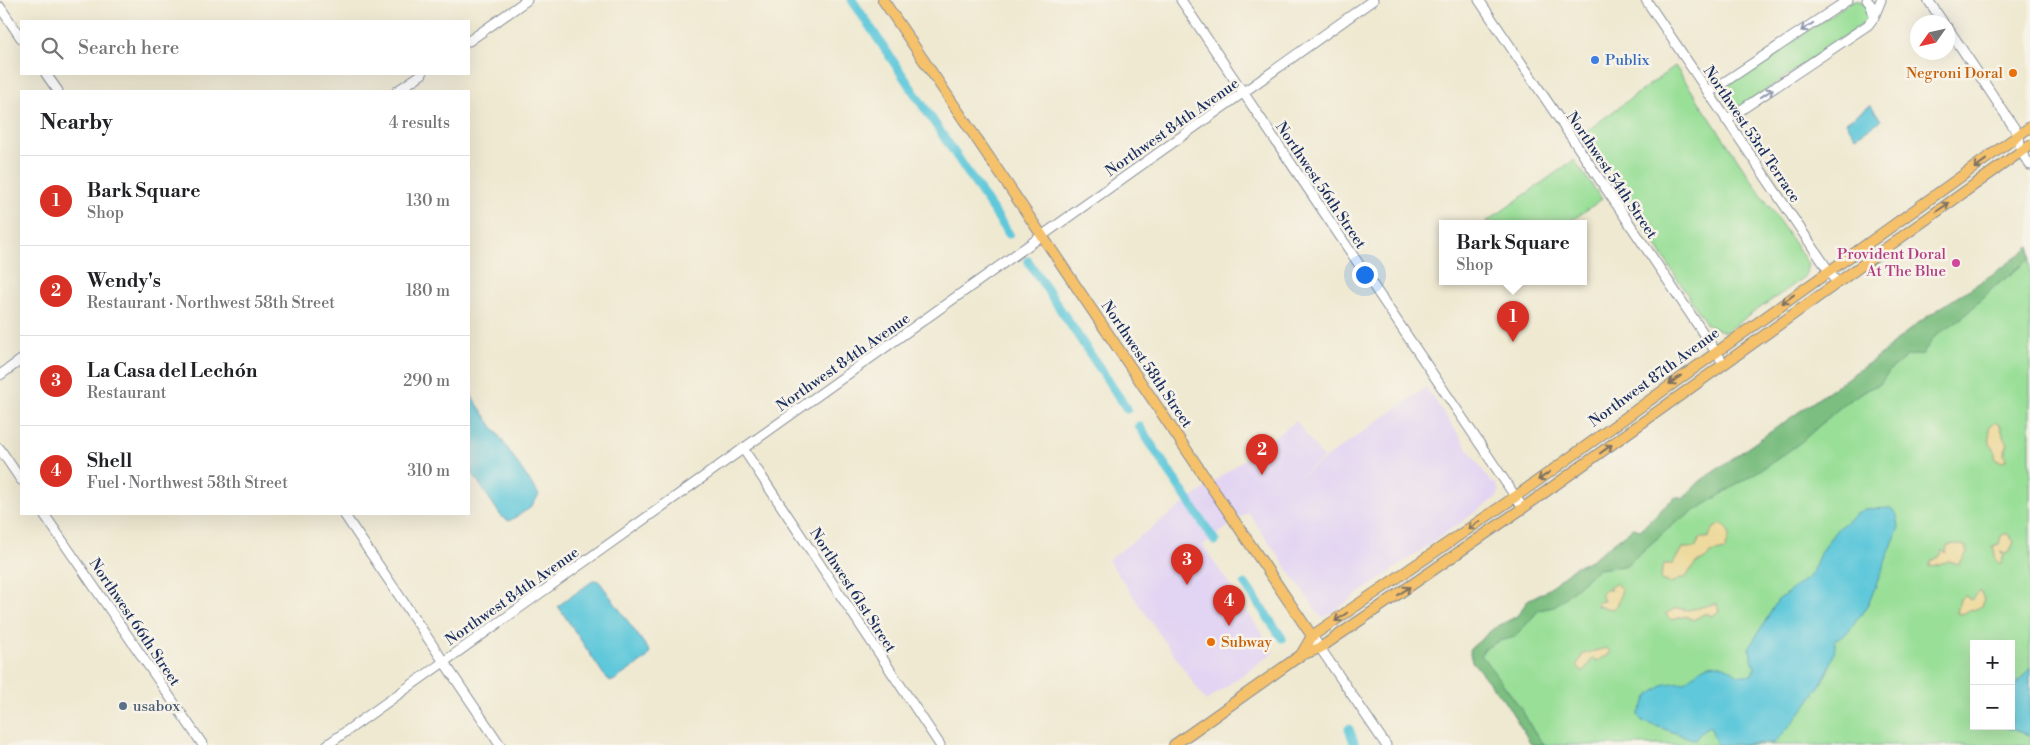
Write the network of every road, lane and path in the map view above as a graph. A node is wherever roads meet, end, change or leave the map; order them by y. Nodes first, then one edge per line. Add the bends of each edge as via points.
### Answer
1 (527, 0) edge
2 (883, 0) edge
3 (1181, 0) edge
4 (1373, 0) edge
5 (1479, 0) edge
6 (1646, 0) edge
7 (1848, 0) edge
8 (1867, 0) edge
9 (1881, 0) edge
10 (1928, 0) edge
11 (0, 7) edge
12 (1938, 15) edge
13 (1874, 17) junction
14 (20, 37) edge
15 (1955, 39) edge
16 (470, 40) edge
17 (47, 75) edge
18 (420, 75) edge
19 (57, 90) edge
20 (398, 90) edge
21 (1244, 93) junction
22 (1708, 93) junction
23 (1726, 120) junction
24 (2030, 127) edge
25 (2019, 135) junction
26 (2030, 141) edge
27 (2030, 146) edge
28 (2021, 152) junction
29 (2030, 165) edge
30 (1042, 236) junction
31 (1828, 270) junction
32 (1837, 283) junction
33 (1715, 351) junction
34 (20, 361) edge
35 (1724, 364) junction
36 (0, 375) edge
37 (0, 449) edge
38 (744, 450) junction
39 (20, 479) edge
40 (1515, 497) junction
41 (1524, 508) junction
42 (45, 515) edge
43 (345, 515) edge
44 (1312, 636) junction
45 (1320, 648) junction
46 (1301, 655) junction
47 (444, 661) junction
48 (203, 745) edge
49 (327, 745) edge
50 (500, 745) edge
51 (940, 745) edge
52 (1174, 745) edge
53 (1386, 745) edge

1 - 16 street
2 - 30 main road, Northwest 58th Street
3 - 21 street, Northwest 56th Street
4 - 21 street, Northwest 84th Avenue
5 - 33 street, Northwest 54th Street
6 - 22 street, Northwest 53rd Terrace
7 -> 22 street
8 - 13 street
9 - 13 street
10 - 12 street
11 - 14 street
23 -> 13 street via 1868,25
15 - 25 street
17 - 19 street
18 - 20 street
21 - 30 street, Northwest 84th Avenue
21 - 40 street, Northwest 56th Street
22 - 23 street, Northwest 53rd Terrace
23 - 31 street, Northwest 53rd Terrace
24 - 25 main road, Northwest 87th Avenue
25 - 26 street
25 - 28 street
25 -> 31 main road, Northwest 87th Avenue
27 - 28 main road, Northwest 87th Avenue
28 - 29 street
32 -> 28 main road, Northwest 87th Avenue
30 - 38 street, Northwest 84th Avenue
30 - 44 main road, Northwest 58th Street
31 - 32 street, Northwest 53rd Terrace
31 -> 33 main road, Northwest 87th Avenue
32 - 35 main road, Northwest 87th Avenue
33 - 35 street, Northwest 54th Street
33 -> 40 main road, Northwest 87th Avenue
34 - 36 street
41 -> 35 main road, Northwest 87th Avenue
37 - 39 street
38 - 47 street, Northwest 84th Avenue
38 - 51 street, Northwest 61st Street
40 - 41 street, Northwest 56th Street
40 -> 44 main road, Northwest 87th Avenue
45 -> 41 main road, Northwest 87th Avenue
42 - 48 street, Northwest 66th Street
43 - 47 street
44 - 45 street, Northwest 58th Street
44 - 46 main road, Northwest 87th Avenue
45 - 46 main road, Northwest 87th Avenue
45 - 53 street, Northwest 58th Street
46 - 52 main road, Northwest 87th Avenue
47 - 49 street, Northwest 84th Avenue
47 - 50 street

